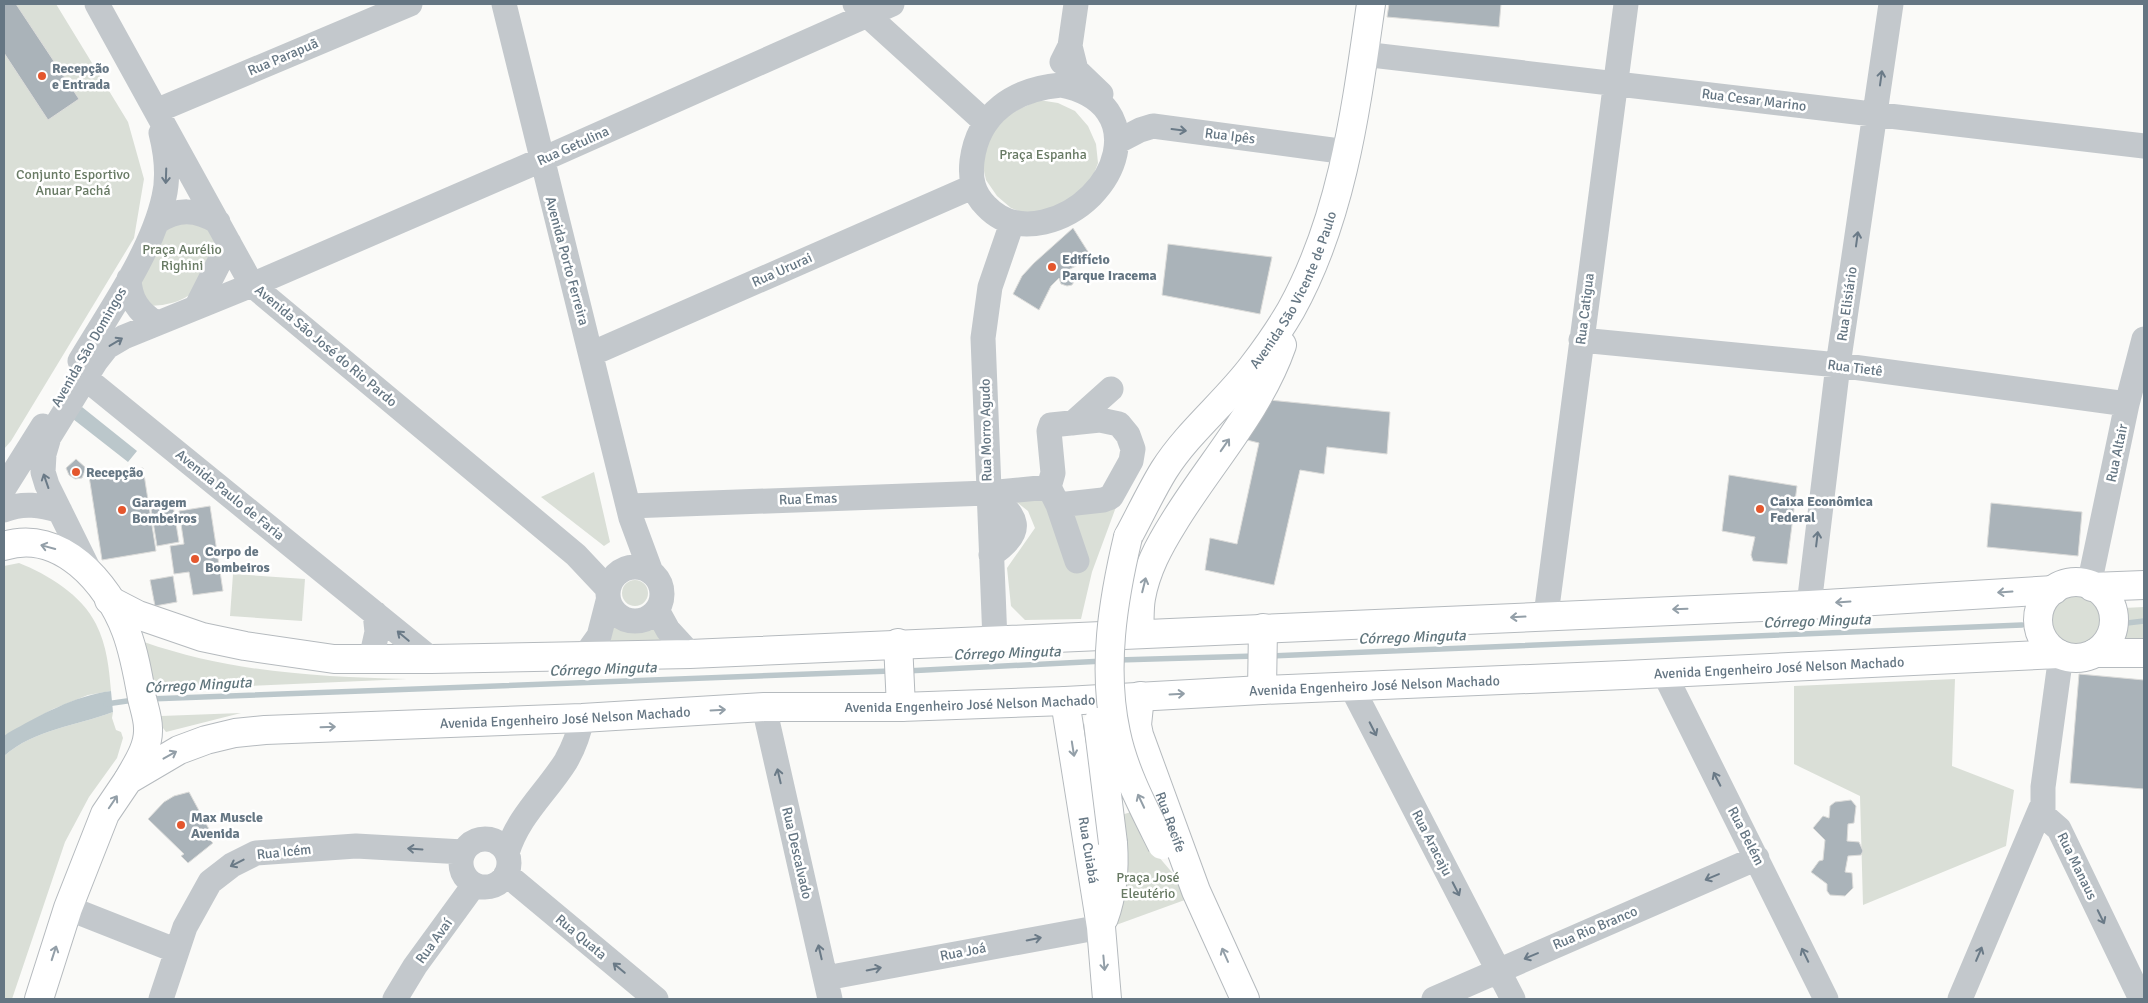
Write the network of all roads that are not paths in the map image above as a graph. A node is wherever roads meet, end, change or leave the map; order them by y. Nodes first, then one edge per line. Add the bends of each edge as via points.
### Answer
1 (97, 4) edge
2 (410, 4) edge
3 (504, 4) edge
4 (892, 4) edge
5 (1076, 4) edge
6 (1371, 4) edge
7 (1626, 4) edge
8 (1891, 4) edge
9 (861, 9) edge
10 (1070, 46) junction
11 (1364, 54) junction
12 (1615, 82) junction
13 (1042, 86) junction
14 (156, 111) junction
15 (1875, 116) junction
16 (985, 122) junction
17 (1153, 126) junction
18 (1117, 142) junction
19 (2144, 146) edge
20 (1347, 152) junction
21 (541, 160) junction
22 (972, 186) junction
23 (157, 222) junction
24 (1012, 223) junction
25 (223, 233) junction
26 (129, 279) junction
27 (252, 285) junction
28 (197, 306) junction
29 (1290, 311) junction
30 (156, 323) junction
31 (2144, 339) edge
32 (1581, 340) junction
33 (592, 354) junction
34 (1838, 365) junction
35 (84, 378) junction
36 (1112, 389) dead end
37 (2128, 404) junction
38 (1073, 423) junction
39 (4, 488) edge
40 (988, 493) junction
41 (1054, 496) junction
42 (4, 510) edge
43 (60, 511) junction
44 (630, 512) junction
45 (1128, 537) junction
46 (4, 546) edge
47 (1077, 561) dead end
48 (90, 572) junction
49 (622, 581) junction
50 (2080, 582) junction
51 (2144, 585) edge
52 (109, 600) junction
53 (1809, 604) junction
54 (657, 610) junction
55 (375, 613) junction
56 (1546, 616) junction
57 (1139, 633) junction
58 (994, 641) junction
59 (2144, 653) edge
60 (690, 654) junction
61 (584, 657) junction
62 (1263, 658) junction
63 (2070, 658) junction
64 (371, 659) junction
65 (430, 660) junction
66 (899, 673) junction
67 (1664, 673) junction
68 (1350, 686) junction
69 (1140, 696) junction
70 (1065, 701) junction
71 (764, 707) junction
72 (582, 718) junction
73 (128, 780) junction
74 (2045, 825) junction
75 (504, 850) junction
76 (464, 852) junction
77 (1757, 858) junction
78 (474, 885) junction
79 (1196, 891) junction
80 (68, 908) junction
81 (1101, 927) junction
82 (177, 951) junction
83 (1498, 970) junction
84 (828, 989) edge
85 (39, 999) edge
86 (161, 999) edge
87 (395, 999) edge
88 (656, 999) edge
89 (1107, 999) edge
90 (1245, 999) edge
91 (1434, 999) edge
92 (1512, 999) edge
93 (1826, 999) edge
94 (1960, 999) edge
95 (2142, 999) edge

1 - 14 street, Avenida São José do Rio Pardo
2 - 14 street, Rua Parapuã
3 - 21 street, Avenida Porto Ferreira
4 - 9 street, Rua Getulina
5 - 10 street
6 - 11 main road, Avenida São Vicente de Paulo
7 - 12 street, Rua Catigua
15 -> 8 street, Rua Elisiário
9 - 16 street
9 - 21 street, Rua Getulina
10 - 13 street via 1054,74
10 - 17 street via 1072,61 1082,78 1128,116
11 - 12 street, Rua Cesar Marino
11 - 20 main road, Avenida São Vicente de Paulo
12 - 15 street, Rua Cesar Marino
12 - 32 street, Rua Catigua
13 - 16 street via 1000,106
13 - 18 street via 1078,88 1093,98 1112,118
14 -> 23 street, Avenida São Domingos via 165,149 166,175
14 - 25 street, Avenida São José do Rio Pardo
15 - 19 street, Rua Cesar Marino
34 -> 15 street, Rua Elisiário
16 - 22 street via 973,152
17 - 18 street, Rua Ipês
17 -> 20 street, Rua Ipês
18 - 24 street via 1108,174 1098,192 1085,203 1060,218 1026,225
20 - 29 main road, Avenida São Vicente de Paulo via 1332,212 1308,275
21 - 27 street, Rua Getulina
21 - 33 street, Avenida Porto Ferreira
22 - 24 street via 990,210
22 - 33 street, Rua Ururai
23 - 25 street via 181,211 194,211 207,215
23 - 26 street, Avenida São Domingos
24 - 40 street, Rua Morro Agudo via 984,315
25 - 27 street, Avenida São José do Rio Pardo
25 - 28 street
26 - 30 street via 136,305
26 - 39 street, Avenida São Domingos via 21,465
27 - 28 street, Avenida São Domingos
27 - 49 street, Avenida São José do Rio Pardo via 576,555
28 - 30 street, Avenida São Domingos
29 - 45 main road, Avenida São Vicente de Paulo via 1252,368 1216,405 1164,469
57 -> 29 main road via 1140,600 1159,547 1262,390 1277,360
35 -> 30 street, Avenida São Domingos via 107,346
31 - 37 street, Rua Altair
32 - 34 street, Rua Tietê
32 - 56 street, Rua Catigua
33 - 44 street, Avenida Porto Ferreira
34 - 37 street, Rua Tietê
53 -> 34 street, Rua Elisiário
43 -> 35 street, Avenida São Domingos via 43,472 44,454 49,437
35 - 55 street, Avenida Paulo de Faria
36 - 38 street
37 - 50 street, Rua Altair
38 - 41 street via 1051,425 1049,431
38 - 41 street via 1100,420 1119,424 1131,442 1131,461 1111,496 1103,500
40 - 41 street, Rua Emas
40 - 44 street, Rua Emas
40 - 58 street, Rua Morro Agudo
41 - 47 street
42 - 43 street via 27,504
43 - 48 street, Avenida São Domingos
44 - 49 street, Avenida Porto Ferreira
79 -> 45 main road, Avenida São Vicente de Paulo, bridge via 1162,845 1126,769 1116,734 1111,704 1114,606
45 - 81 main road, Avenida São Vicente de Paulo, bridge via 1109,578 1095,632 1095,696 1115,867 1113,887
48 -> 46 main road, Avenida Engenheiro José Nelson Machado via 59,550 26,542
48 - 52 main road, Avenida Engenheiro José Nelson Machado
49 - 54 street via 657,578 662,594
49 - 54 street via 613,610 620,617 640,621
49 - 61 street via 599,636
50 - 51 main road, Avenida Engenheiro José Nelson Machado
50 -> 53 main road, Avenida Engenheiro José Nelson Machado
50 - 63 main road via 2041,605 2038,625 2046,643
50 - 63 main road via 2104,596 2109,603 2113,623 2107,641
52 - 64 main road, Avenida Engenheiro José Nelson Machado via 138,615 202,637 298,656
52 - 73 main road via 125,628 148,728 145,749
53 -> 56 main road, Avenida Engenheiro José Nelson Machado
54 - 60 street via 668,630
55 - 64 street via 377,632
65 -> 55 street, Avenida Paulo de Faria
56 -> 62 main road, Avenida Engenheiro José Nelson Machado
57 - 58 main road, Avenida Engenheiro José Nelson Machado
57 - 62 main road, Avenida Engenheiro José Nelson Machado
58 - 66 main road, Avenida Engenheiro José Nelson Machado
59 - 63 main road, Avenida Engenheiro José Nelson Machado
60 - 61 main road, Avenida Engenheiro José Nelson Machado
60 - 66 main road, Avenida Engenheiro José Nelson Machado
61 - 65 main road, Avenida Engenheiro José Nelson Machado
62 - 68 main road, Avenida Engenheiro José Nelson Machado
69 -> 62 main road, Avenida Engenheiro José Nelson Machado
63 - 67 main road, Avenida Engenheiro José Nelson Machado
63 - 74 street, Rua Manaus via 2044,787
64 - 65 main road, Avenida Engenheiro José Nelson Machado
66 - 70 main road, Avenida Engenheiro José Nelson Machado
66 - 71 main road, Avenida Engenheiro José Nelson Machado
67 - 68 main road, Avenida Engenheiro José Nelson Machado
77 -> 67 street, Rua Belém
68 -> 83 street, Rua Aracaju
69 - 70 main road, Avenida Engenheiro José Nelson Machado
69 - 79 main road, Rua Recife via 1139,735
70 -> 81 main road, Rua Cuiabá
72 -> 71 main road, Avenida Engenheiro José Nelson Machado
84 -> 71 street, Rua Descalvado
73 -> 72 main road, Avenida Engenheiro José Nelson Machado via 179,750 235,733
72 - 75 street via 564,763
80 -> 73 main road, Avenida Engenheiro José Nelson Machado via 105,814
94 -> 74 street
74 -> 95 street, Rua Manaus
75 - 76 street via 475,841
75 - 78 street via 492,886
88 -> 75 street, Rua Quata
76 - 78 street via 462,871
76 -> 82 street, Rua Icém via 356,846 256,853 232,864 210,882 185,927
77 -> 83 street, Rua Rio Branco
93 -> 77 street, Rua Belém
78 - 87 street, Rua Avaí
90 -> 79 main road, Rua Recife
80 - 82 street
85 -> 80 main road, Avenida Engenheiro José Nelson Machado
84 -> 81 street, Rua Joá
81 -> 89 main road, Rua Cuiabá
82 - 86 street, Rua Icém
83 - 91 street, Rua Rio Branco
83 - 92 street, Rua Aracaju

